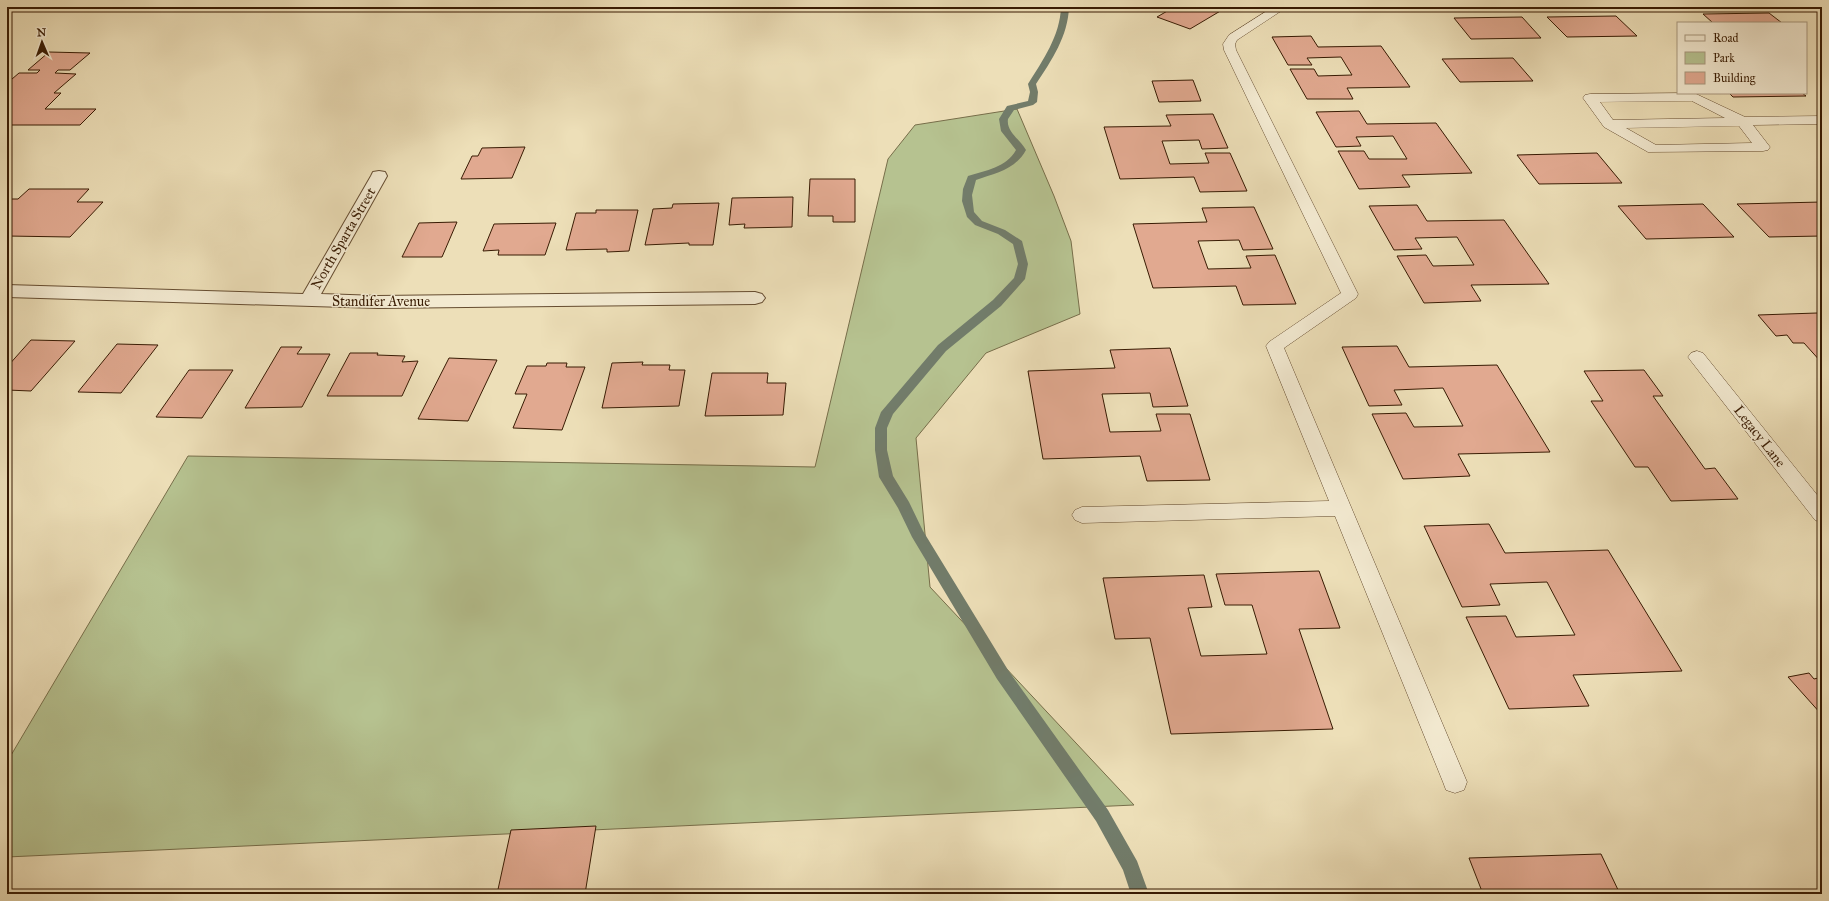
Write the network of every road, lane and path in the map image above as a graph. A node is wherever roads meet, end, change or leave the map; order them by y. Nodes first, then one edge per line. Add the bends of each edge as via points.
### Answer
1 (1281, 7) edge
2 (1822, 120) edge
3 (1742, 121) junction
4 (1609, 124) junction
5 (379, 176) dead end
6 (7, 291) edge
7 (755, 298) dead end
8 (308, 300) junction
9 (1697, 357) dead end
10 (1341, 508) junction
11 (1082, 514) dead end
12 (1822, 515) edge
13 (1455, 782) dead end

1 - 10 lane via 1233,38 1229,44 1350,294 1275,346
2 - 3 lane
3 - 4 lane
3 - 4 lane via 1694,97 1590,98
3 - 4 lane via 1763,147 1653,149
5 - 8 street, North Sparta Street
6 - 8 street, Standifer Avenue
7 - 8 street, Standifer Avenue via 378,302
9 - 12 lane, Legacy Lane
10 - 11 lane
10 - 13 lane

